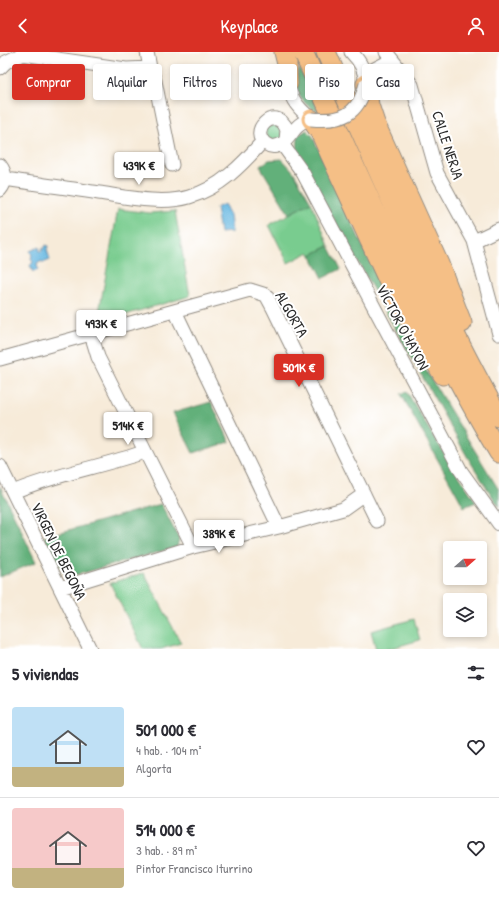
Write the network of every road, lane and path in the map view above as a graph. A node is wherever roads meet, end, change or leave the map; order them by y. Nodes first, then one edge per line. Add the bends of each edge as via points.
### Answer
1 (147, 52) edge
2 (326, 52) edge
3 (351, 52) edge
4 (296, 55) edge
5 (389, 56) edge
6 (93, 64) edge
7 (149, 64) edge
8 (287, 64) edge
9 (381, 64) edge
10 (0, 68) edge
11 (362, 68) edge
12 (362, 98) edge
13 (159, 100) edge
14 (293, 100) edge
15 (368, 100) edge
16 (295, 104) junction
17 (311, 118) junction
18 (281, 121) junction
19 (263, 141) junction
20 (284, 142) junction
21 (0, 165) edge
22 (172, 165) dead end
23 (3, 184) edge
24 (499, 229) edge
25 (474, 241) junction
26 (175, 311) junction
27 (91, 334) junction
28 (499, 334) edge
29 (0, 359) edge
30 (482, 387) junction
31 (499, 417) edge
32 (487, 432) junction
33 (144, 452) junction
34 (499, 453) edge
35 (0, 466) edge
36 (13, 492) junction
37 (364, 494) junction
38 (377, 521) dead end
39 (499, 524) edge
40 (279, 528) junction
41 (193, 546) junction
42 (60, 588) junction
43 (90, 649) edge

1 - 7 street
2 - 30 highway via 417,258
3 - 11 street via 359,60
4 - 8 highway
4 - 32 highway via 442,350
5 - 9 street
5 - 25 street, CALLE NERJA via 412,85 437,173
6 - 10 street via 23,54 6,62
12 - 17 street, bridge via 355,109 343,117 330,120
13 - 22 street
14 - 16 street
15 - 30 highway via 375,123 439,264 474,353
16 - 17 street
16 - 18 street
17 - 20 street via 297,126
17 - 32 highway via 320,132 379,263 412,325 462,406
18 - 19 street via 269,119 263,123 260,129
18 - 20 street via 287,130
19 - 20 street via 268,146 275,147
19 - 23 street via 240,167 212,188 177,200 132,198
20 - 39 street, VÍCTOR O'HAYON via 303,173 461,471
21 - 23 street via 4,170
24 - 25 street
25 - 28 street, CALLE NERJA
26 - 27 street, ALGORTA
26 - 37 street, ALGORTA via 250,290 266,295
26 - 40 street
27 - 29 street, ALGORTA
27 - 33 street via 98,357
30 - 31 highway
32 - 34 highway
33 - 36 street
33 - 41 street
35 - 36 street, VIRGEN DE BEGOÑA
36 - 42 street, VIRGEN DE BEGOÑA
37 - 38 street, ALGORTA
37 - 40 street via 343,509
40 - 41 street
41 - 42 street
42 - 43 street, VIRGEN DE BEGOÑA

